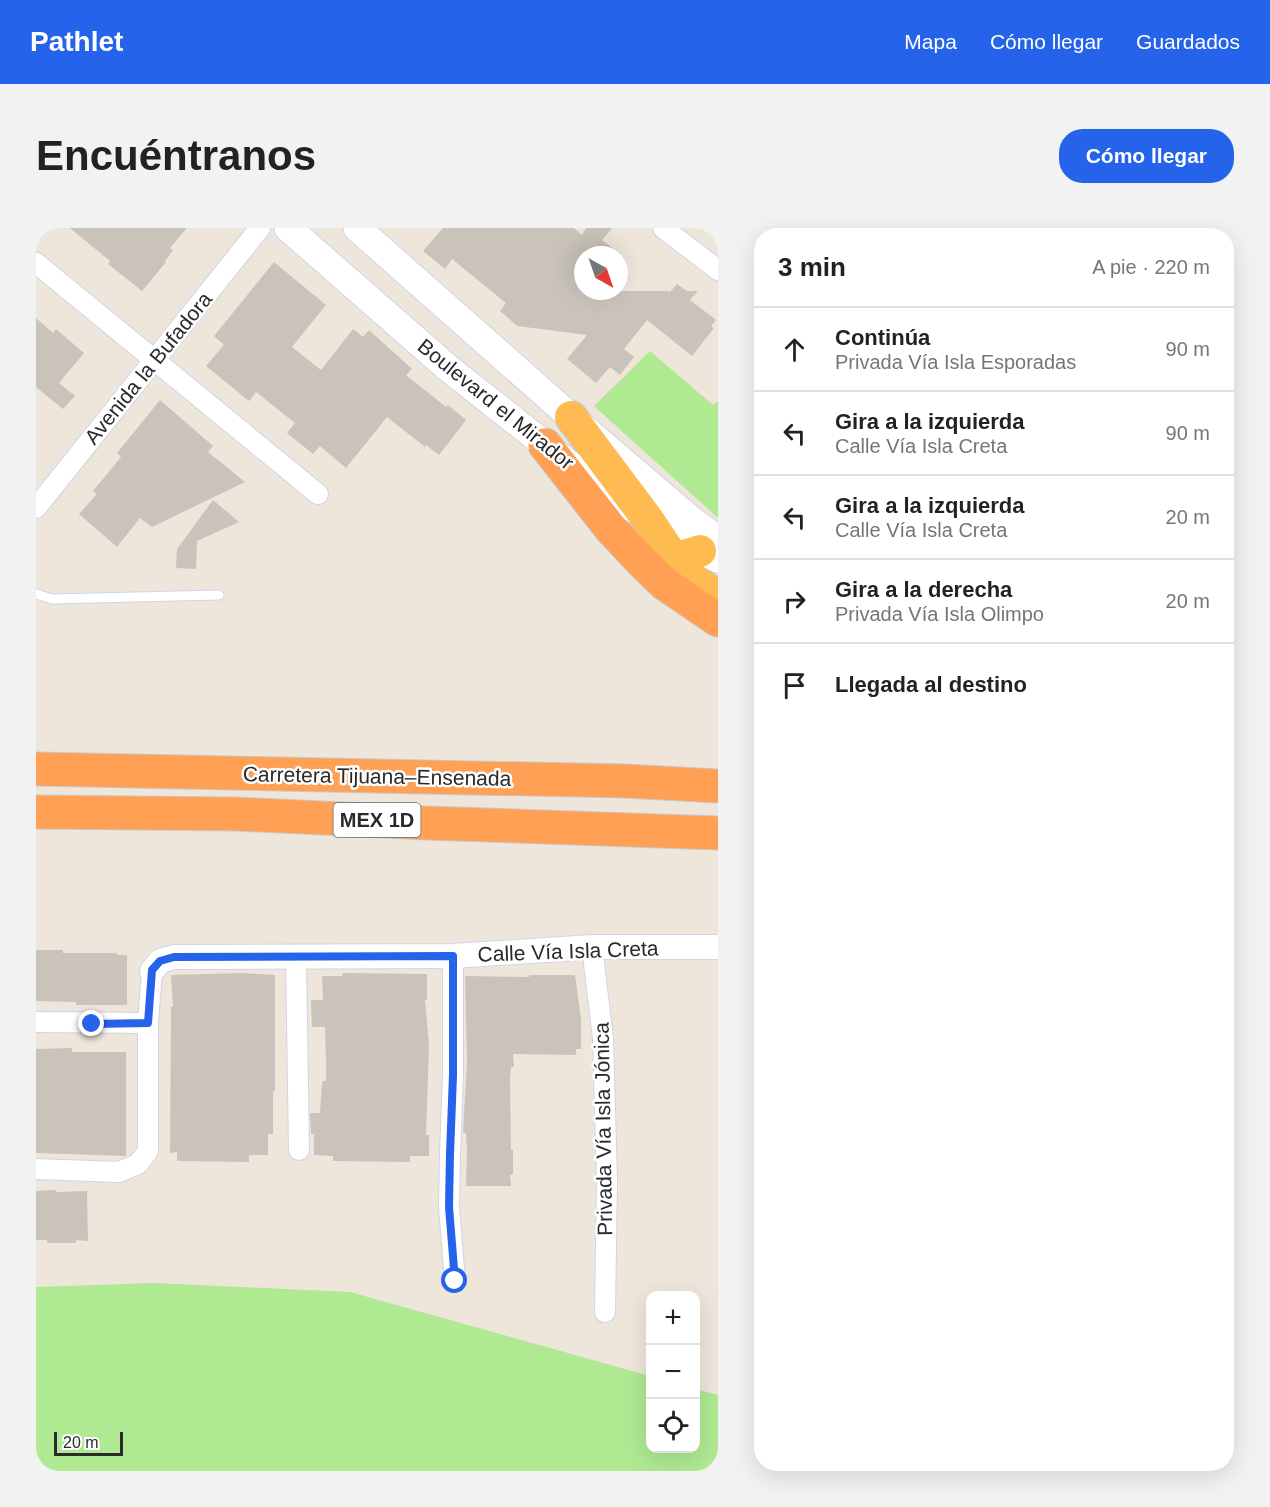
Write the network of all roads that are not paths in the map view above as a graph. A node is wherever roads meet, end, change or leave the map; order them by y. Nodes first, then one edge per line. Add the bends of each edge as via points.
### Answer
1 (260, 228) edge
2 (288, 228) edge
3 (357, 228) edge
4 (663, 228) edge
5 (36, 263) edge
6 (718, 270) edge
7 (154, 360) junction
8 (571, 417) junction
9 (545, 445) junction
10 (318, 494) dead end
11 (37, 504) edge
12 (646, 517) junction
13 (705, 556) edge
14 (36, 594) edge
15 (219, 595) dead end
16 (718, 597) edge
17 (718, 620) edge
18 (36, 769) edge
19 (718, 786) edge
20 (36, 812) edge
21 (718, 833) edge
22 (718, 946) edge
23 (592, 947) junction
24 (296, 956) junction
25 (453, 956) junction
26 (152, 970) joint
27 (36, 1022) edge
28 (148, 1023) junction
29 (299, 1150) dead end
30 (36, 1169) edge
31 (455, 1281) dead end
32 (605, 1312) dead end

1 - 7 street, Avenida la Bufadora
2 - 9 main road, Boulevard el Mirador via 448,368
3 - 8 main road, Boulevard el Mirador
4 - 6 street
5 - 7 street
7 - 10 street
7 - 11 street, Avenida la Bufadora
8 - 12 highway
8 - 13 main road, Boulevard el Mirador via 665,498
9 - 12 main road, Boulevard el Mirador
9 - 17 highway via 643,563 665,584
12 - 13 highway
13 - 16 highway
14 - 15 lane via 52,599
18 - 19 highway, Carretera Tijuana–Ensenada / MEX 1D
20 - 21 highway, Carretera Tijuana–Ensenada / MEX 1D via 236,814
22 - 23 street, Calle Vía Isla Creta
23 - 25 street, Calle Vía Isla Creta
23 - 32 street, Privada Vía Isla Jónica via 603,1038
24 - 25 street, Calle Vía Isla Creta
24 - 26 street, Calle Vía Isla Creta via 174,957 160,961
24 - 29 street
25 - 31 street via 449,1207
26 - 28 street, Calle Vía Isla Creta
27 - 28 street
28 - 30 street, Calle Vía Isla Creta via 148,1151 138,1164 119,1172

